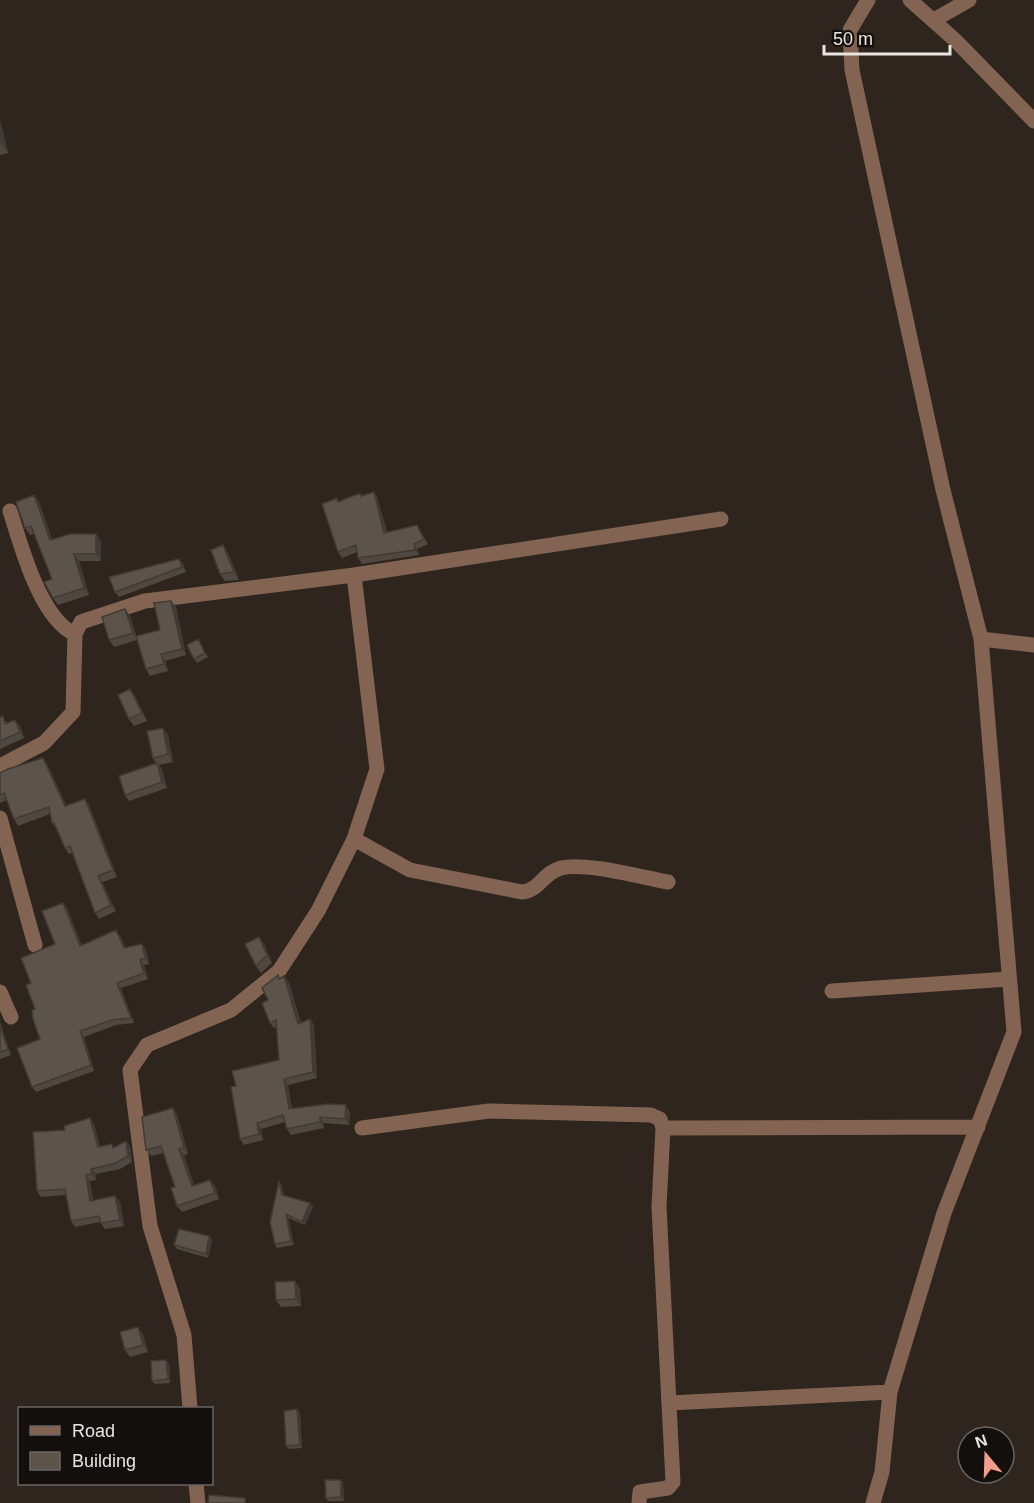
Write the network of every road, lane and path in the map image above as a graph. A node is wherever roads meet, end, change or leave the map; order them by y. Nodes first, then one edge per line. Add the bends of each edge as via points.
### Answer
1 (868, 0) edge
2 (910, 0) edge
3 (969, 0) edge
4 (934, 20) junction
5 (1034, 121) edge
6 (10, 511) dead end
7 (721, 519) dead end
8 (354, 575) junction
9 (75, 634) junction
10 (981, 639) junction
11 (1034, 645) edge
12 (0, 766) edge
13 (0, 818) edge
14 (354, 839) junction
15 (668, 882) dead end
16 (35, 945) dead end
17 (1009, 979) junction
18 (832, 991) dead end
19 (0, 992) edge
20 (11, 1017) dead end
21 (978, 1127) junction
22 (362, 1128) dead end
23 (663, 1128) junction
24 (890, 1392) junction
25 (669, 1403) junction
26 (190, 1407) edge
27 (196, 1485) edge
28 (198, 1503) edge
29 (639, 1503) edge
30 (873, 1503) edge

1 - 10 street via 850,30 850,54 861,117 943,490
2 - 4 street
3 - 4 street
4 - 5 street
6 - 9 street via 45,603 60,626
7 - 8 street
8 - 9 street via 145,601 81,622
8 - 14 street via 377,769
9 - 12 street via 73,712 44,743
10 - 11 street
10 - 17 street
13 - 16 street
14 - 15 street via 410,870 522,892 534,888 549,873 569,867
14 - 26 street via 318,912 279,971 231,1010 147,1045 130,1070 150,1226 184,1335
17 - 18 street
17 - 21 street via 1014,1032
19 - 20 street
21 - 23 street
21 - 24 street via 944,1213
22 - 23 street via 489,1111 651,1115 660,1119
23 - 25 street via 659,1207
24 - 25 street
24 - 30 street via 882,1472
25 - 29 street via 673,1482 668,1488 640,1492
27 - 28 street

